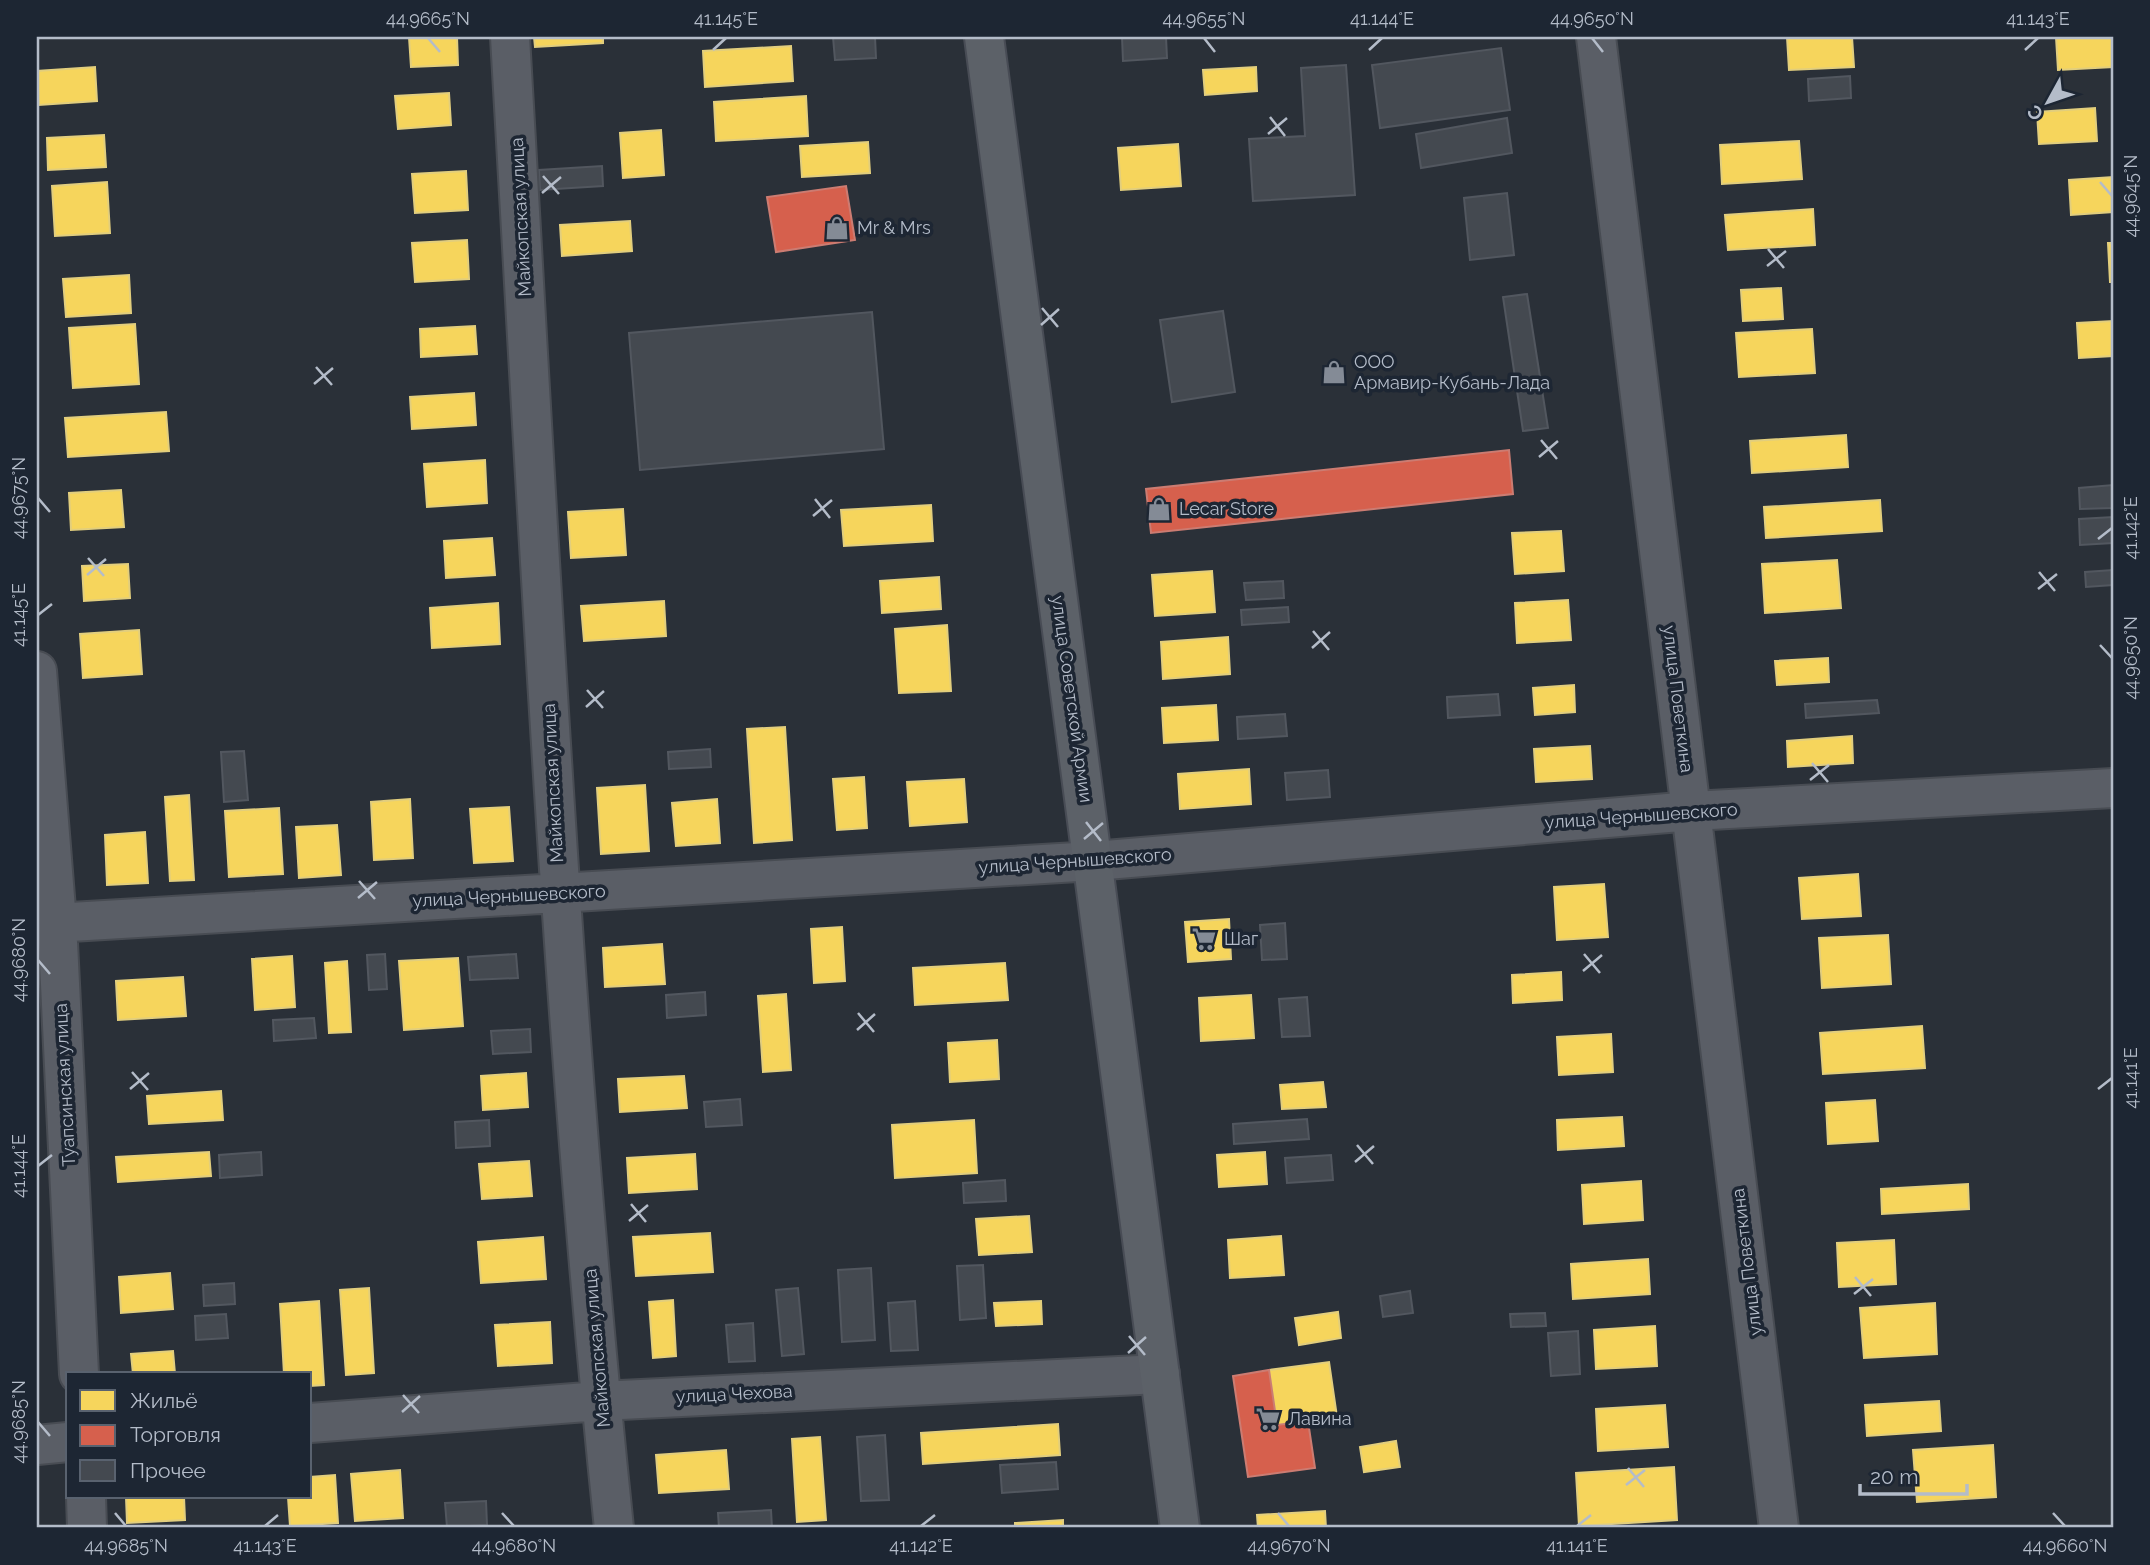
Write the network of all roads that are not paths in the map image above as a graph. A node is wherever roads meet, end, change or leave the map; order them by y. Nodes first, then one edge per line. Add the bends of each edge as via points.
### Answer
1 (510, 37) edge
2 (1597, 37) edge
3 (984, 39) edge
4 (37, 671) edge
5 (2113, 788) edge
6 (1692, 811) junction
7 (1094, 861) junction
8 (559, 893) junction
9 (47, 923) edge
10 (79, 1372) edge
11 (1160, 1374) junction
12 (600, 1401) junction
13 (312, 1423) edge
14 (66, 1442) edge
15 (37, 1445) edge
16 (86, 1498) edge
17 (87, 1528) edge
18 (614, 1528) edge
19 (1180, 1528) edge
20 (1779, 1528) edge

1 - 8 street, Майкопская улица
2 - 6 street, улица Поветкина
3 - 7 main road, улица Советской Армии
4 - 9 street, Туапсинская улица
5 - 6 street, улица Чернышевского
6 - 7 street, улица Чернышевского
6 - 20 street, улица Поветкина
7 - 8 street, улица Чернышевского
7 - 11 main road, улица Советской Армии
8 - 9 street, улица Чернышевского
8 - 12 street, Майкопская улица
9 - 10 street, Туапсинская улица
11 - 12 street, улица Чехова
11 - 19 main road, улица Советской Армии
12 - 13 street, улица Чехова
12 - 18 street, Майкопская улица
14 - 15 street
16 - 17 street

